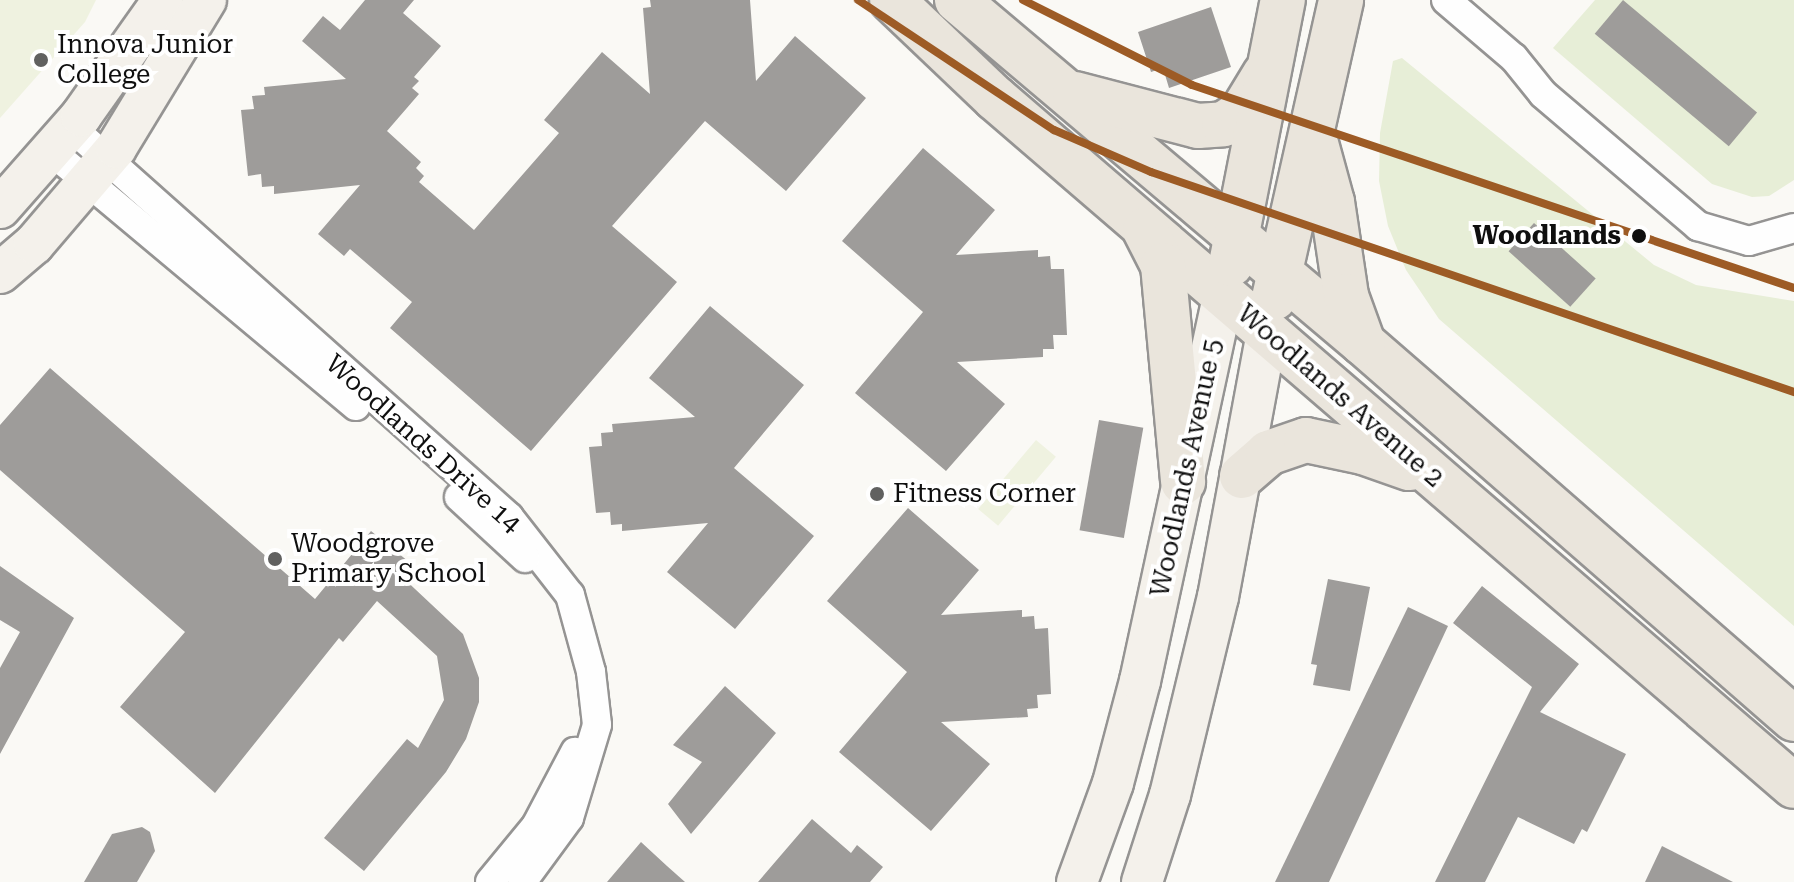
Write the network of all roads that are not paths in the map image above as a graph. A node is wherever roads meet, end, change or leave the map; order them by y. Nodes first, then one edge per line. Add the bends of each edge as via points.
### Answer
1 (163, 0) edge
2 (206, 0) edge
3 (892, 0) edge
4 (957, 0) edge
5 (1283, 0) edge
6 (1341, 0) edge
7 (1446, 0) edge
8 (1272, 62) junction
9 (1069, 92) junction
10 (1313, 135) junction
11 (62, 140) junction
12 (99, 171) junction
13 (0, 208) edge
14 (1142, 225) junction
15 (1794, 228) edge
16 (1237, 239) junction
17 (0, 273) edge
18 (1279, 275) junction
19 (1224, 294) junction
20 (1267, 332) junction
21 (1363, 343) junction
22 (1242, 476) junction
23 (1430, 476) junction
24 (1183, 482) junction
25 (1794, 719) edge
26 (1794, 786) edge
27 (490, 882) edge
28 (522, 882) edge
29 (1077, 882) edge
30 (1142, 882) edge

1 - 11 main road
2 - 12 main road
3 - 14 main road, Woodlands Avenue 2
4 - 9 main road, Woodlands Avenue 2
5 - 8 main road, Woodlands Avenue 5
6 - 10 main road, Woodlands Avenue 5
7 - 15 street via 1514,58 1543,94 1698,226 1749,241
8 - 9 main road via 1242,112 1224,124 1198,126
8 - 16 main road, Woodlands Avenue 5
9 - 16 main road, Woodlands Avenue 2
10 - 18 main road, Woodlands Avenue 5
10 - 21 main road via 1332,202 1346,296
11 - 12 street, Woodlands Drive 14
11 - 13 main road
12 - 17 main road
12 - 27 street, Woodlands Drive 14 via 533,565 556,597 581,672 583,714 573,764 536,826
12 - 28 street, Woodlands Drive 14 via 509,517 570,595 591,672 597,725 569,818
14 - 19 main road, Woodlands Avenue 2
14 - 24 main road via 1163,265
16 - 18 main road, Woodlands Avenue 2
16 - 19 main road, Woodlands Avenue 5
18 - 20 main road, Woodlands Avenue 5
18 - 21 main road, Woodlands Avenue 2
19 - 20 main road, Woodlands Avenue 2
19 - 24 main road, Woodlands Avenue 5
20 - 22 main road, Woodlands Avenue 5
20 - 23 main road, Woodlands Avenue 2
21 - 25 main road, Woodlands Avenue 2
22 - 23 main road via 1268,453 1306,440 1363,452
22 - 30 main road, Woodlands Avenue 5 via 1174,780
23 - 26 main road, Woodlands Avenue 2
24 - 29 main road, Woodlands Avenue 5 via 1117,769

